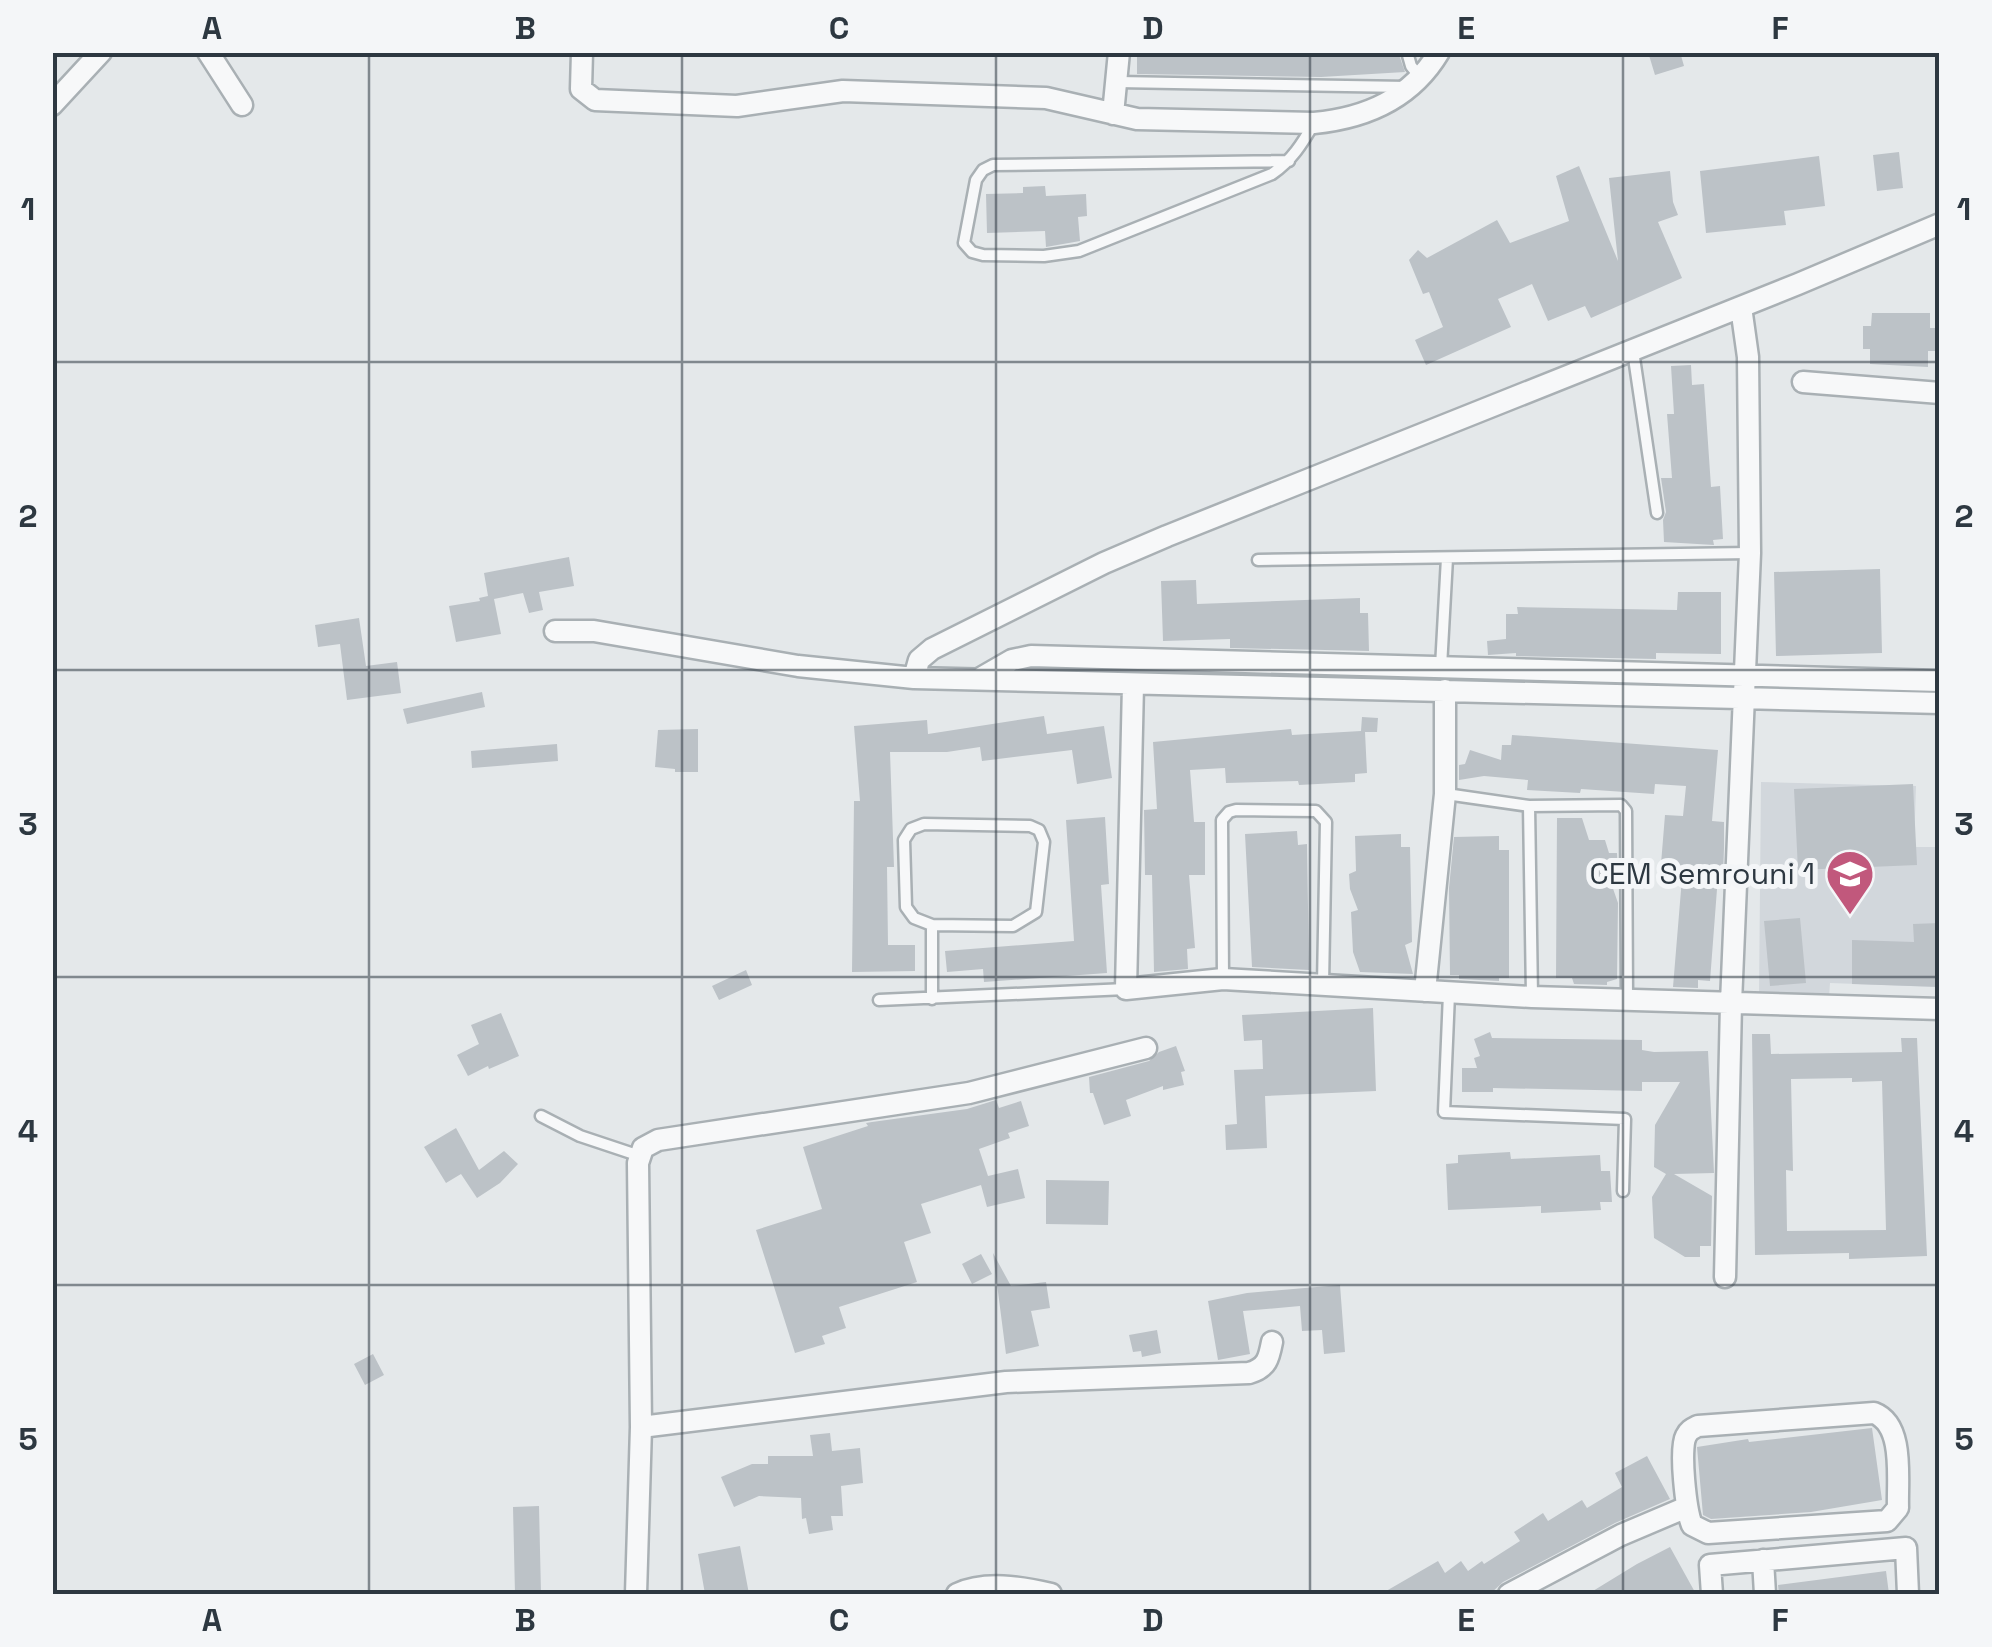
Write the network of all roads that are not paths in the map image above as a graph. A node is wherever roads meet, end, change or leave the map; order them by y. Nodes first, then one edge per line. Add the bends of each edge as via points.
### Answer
1 (101, 52) edge
2 (208, 52) edge
3 (582, 52) edge
4 (1119, 52) edge
5 (1407, 52) edge
6 (1439, 52) edge
7 (1118, 82) junction
8 (1415, 82) junction
9 (52, 105) edge
10 (242, 105) dead end
11 (1114, 114) junction
12 (1314, 122) junction
13 (1289, 161) junction
14 (1940, 224) edge
15 (1741, 306) junction
16 (1633, 350) junction
17 (1802, 382) dead end
18 (1940, 392) edge
19 (1657, 513) dead end
20 (1750, 553) junction
21 (1447, 558) junction
22 (1258, 560) dead end
23 (554, 631) dead end
24 (1441, 667) junction
25 (1747, 675) junction
26 (914, 678) junction
27 (977, 680) junction
28 (1940, 681) edge
29 (1133, 685) junction
30 (1445, 690) junction
31 (1746, 698) junction
32 (1940, 703) edge
33 (1445, 794) junction
34 (1529, 806) junction
35 (932, 925) junction
36 (1223, 979) junction
37 (1323, 984) junction
38 (1126, 989) junction
39 (1425, 991) junction
40 (1449, 994) junction
41 (1532, 998) junction
42 (932, 999) junction
43 (879, 1000) dead end
44 (1626, 1000) junction
45 (1730, 1003) junction
46 (1940, 1009) edge
47 (1146, 1048) dead end
48 (541, 1116) dead end
49 (640, 1156) junction
50 (1623, 1192) dead end
51 (1726, 1277) dead end
52 (1272, 1342) dead end
53 (641, 1428) junction
54 (1687, 1506) junction
55 (1763, 1560) junction
56 (636, 1594) edge
57 (956, 1594) edge
58 (1051, 1594) edge
59 (1509, 1594) edge
60 (1712, 1594) edge
61 (1765, 1594) edge
62 (1908, 1594) edge

1 - 9 street
2 - 10 street
3 - 11 street via 581,89 595,100 738,106 844,91 1046,98
4 - 7 street
5 - 8 lane
6 - 8 street
7 - 8 lane
7 - 11 street
8 - 12 street via 1362,115
11 - 12 street
12 - 13 lane
13 - 13 lane via 1262,179 1080,251 977,254 964,244 976,180 994,165
14 - 15 street
15 - 16 street
15 - 20 street via 1748,357
16 - 19 lane
16 - 26 street via 1104,563 932,649 919,660
17 - 18 street
20 - 21 lane
20 - 25 street
21 - 22 lane
21 - 24 lane
23 - 26 street via 594,630 798,666
24 - 25 street
24 - 27 street via 1031,656
25 - 28 street
25 - 31 street
26 - 27 street
27 - 29 street
29 - 30 street
29 - 38 street
30 - 31 street
30 - 33 street
31 - 32 street
31 - 45 street
33 - 34 lane
33 - 39 street
34 - 41 lane
34 - 44 lane via 1621,805 1626,811
35 - 35 lane via 1013,926 1036,912 1044,842 1039,830 924,824 911,830 904,840 906,907
35 - 42 lane
36 - 37 street
36 - 37 lane via 1222,820 1236,810 1316,811 1326,822
36 - 38 street
37 - 39 street
38 - 42 lane
39 - 40 street
40 - 41 street
40 - 50 lane via 1444,1112 1625,1119
41 - 44 street
42 - 43 lane
44 - 45 street
45 - 46 street
45 - 51 street
47 - 49 street via 969,1093 658,1140
48 - 49 lane
49 - 53 street
52 - 53 street via 1269,1360 1250,1373 1006,1382
53 - 56 street
54 - 54 street via 1684,1442 1698,1426 1874,1413 1892,1429 1898,1508 1887,1521 1708,1532 1692,1524
54 - 59 street
55 - 60 street via 1710,1566
55 - 61 street
55 - 62 street via 1906,1548
57 - 58 street via 993,1586

